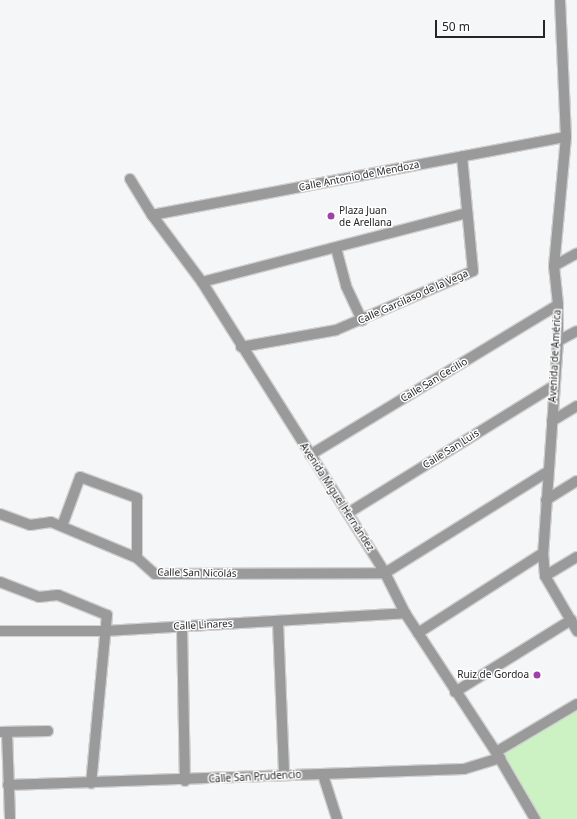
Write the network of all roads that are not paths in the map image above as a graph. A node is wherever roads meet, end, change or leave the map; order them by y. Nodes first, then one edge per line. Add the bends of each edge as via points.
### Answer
1 (560, 0) edge
2 (566, 137) junction
3 (462, 157) junction
4 (130, 179) dead end
5 (467, 213) junction
6 (152, 215) junction
7 (336, 248) junction
8 (577, 253) edge
9 (554, 266) junction
10 (202, 282) junction
11 (558, 305) junction
12 (362, 320) junction
13 (577, 331) edge
14 (558, 341) junction
15 (241, 347) junction
16 (554, 386) junction
17 (577, 406) edge
18 (552, 421) junction
19 (310, 455) junction
20 (547, 472) junction
21 (577, 481) edge
22 (546, 500) junction
23 (348, 513) junction
24 (0, 514) edge
25 (62, 526) junction
26 (543, 553) junction
27 (577, 556) edge
28 (137, 558) junction
29 (385, 573) junction
30 (545, 576) junction
31 (0, 582) edge
32 (405, 613) junction
33 (571, 620) junction
34 (278, 622) junction
35 (182, 626) junction
36 (105, 630) junction
37 (0, 631) edge
38 (577, 631) edge
39 (418, 633) junction
40 (455, 692) junction
41 (577, 704) edge
42 (48, 731) dead end
43 (3, 732) edge
44 (498, 755) junction
45 (284, 774) junction
46 (323, 775) junction
47 (185, 781) junction
48 (91, 783) junction
49 (8, 785) junction
50 (532, 818) edge
51 (10, 819) edge
52 (337, 819) edge

1 - 2 street, Avenida de América
2 - 3 street, Calle Antonio de Mendoza
2 - 9 street, Avenida de América
3 - 5 street, Calle Garcilaso de la Vega
3 - 6 street, Calle Antonio de Mendoza
4 - 6 street, Avenida Miguel Hernández
5 - 7 street
5 - 12 street, Calle Garcilaso de la Vega via 473,271
6 - 10 street, Avenida Miguel Hernández
7 - 10 street
7 - 12 street via 346,286
8 - 9 street
9 - 11 street, Avenida de América
10 - 15 street, Avenida Miguel Hernández
11 - 14 street, Avenida de América
11 - 19 street, Calle San Cecilio
12 - 15 street, Calle Garcilaso de la Vega via 336,330
13 - 14 street
14 - 16 street, Avenida de América
15 - 19 street, Avenida Miguel Hernández
16 - 18 street, Avenida de América
16 - 23 street, Calle San Luis
17 - 18 street
18 - 20 street, Avenida de América
19 - 23 street, Avenida Miguel Hernández
20 - 22 street, Avenida de América
20 - 29 street
21 - 22 street
22 - 26 street, Avenida de América
23 - 29 street, Avenida Miguel Hernández
24 - 25 street, Calle San Nicolás via 30,525 51,522
25 - 28 street, Calle San Nicolás
25 - 28 street via 80,476 137,498
26 - 30 street, Avenida de América
26 - 39 street
27 - 30 street
28 - 29 street, Calle San Nicolás via 155,574
29 - 32 street, Avenida Miguel Hernández
30 - 33 street, Avenida de América
31 - 36 street via 39,597 58,595 107,615
32 - 34 street, Calle Linares
32 - 39 street, Avenida Miguel Hernández
33 - 38 street, Avenida de América
33 - 40 street
34 - 35 street, Calle Linares
34 - 45 street
35 - 36 street, Calle Linares
35 - 47 street
36 - 37 street, Calle Linares
36 - 48 street
39 - 40 street, Avenida Miguel Hernández
40 - 44 street, Avenida Miguel Hernández
41 - 44 street, Calle San Prudencio
42 - 43 street
43 - 49 street
44 - 46 street, Calle San Prudencio via 464,769
44 - 50 street, Avenida Miguel Hernández
45 - 46 street, Calle San Prudencio
45 - 47 street, Calle San Prudencio
46 - 52 street
47 - 48 street, Calle San Prudencio
48 - 49 street, Calle San Prudencio
49 - 51 street

